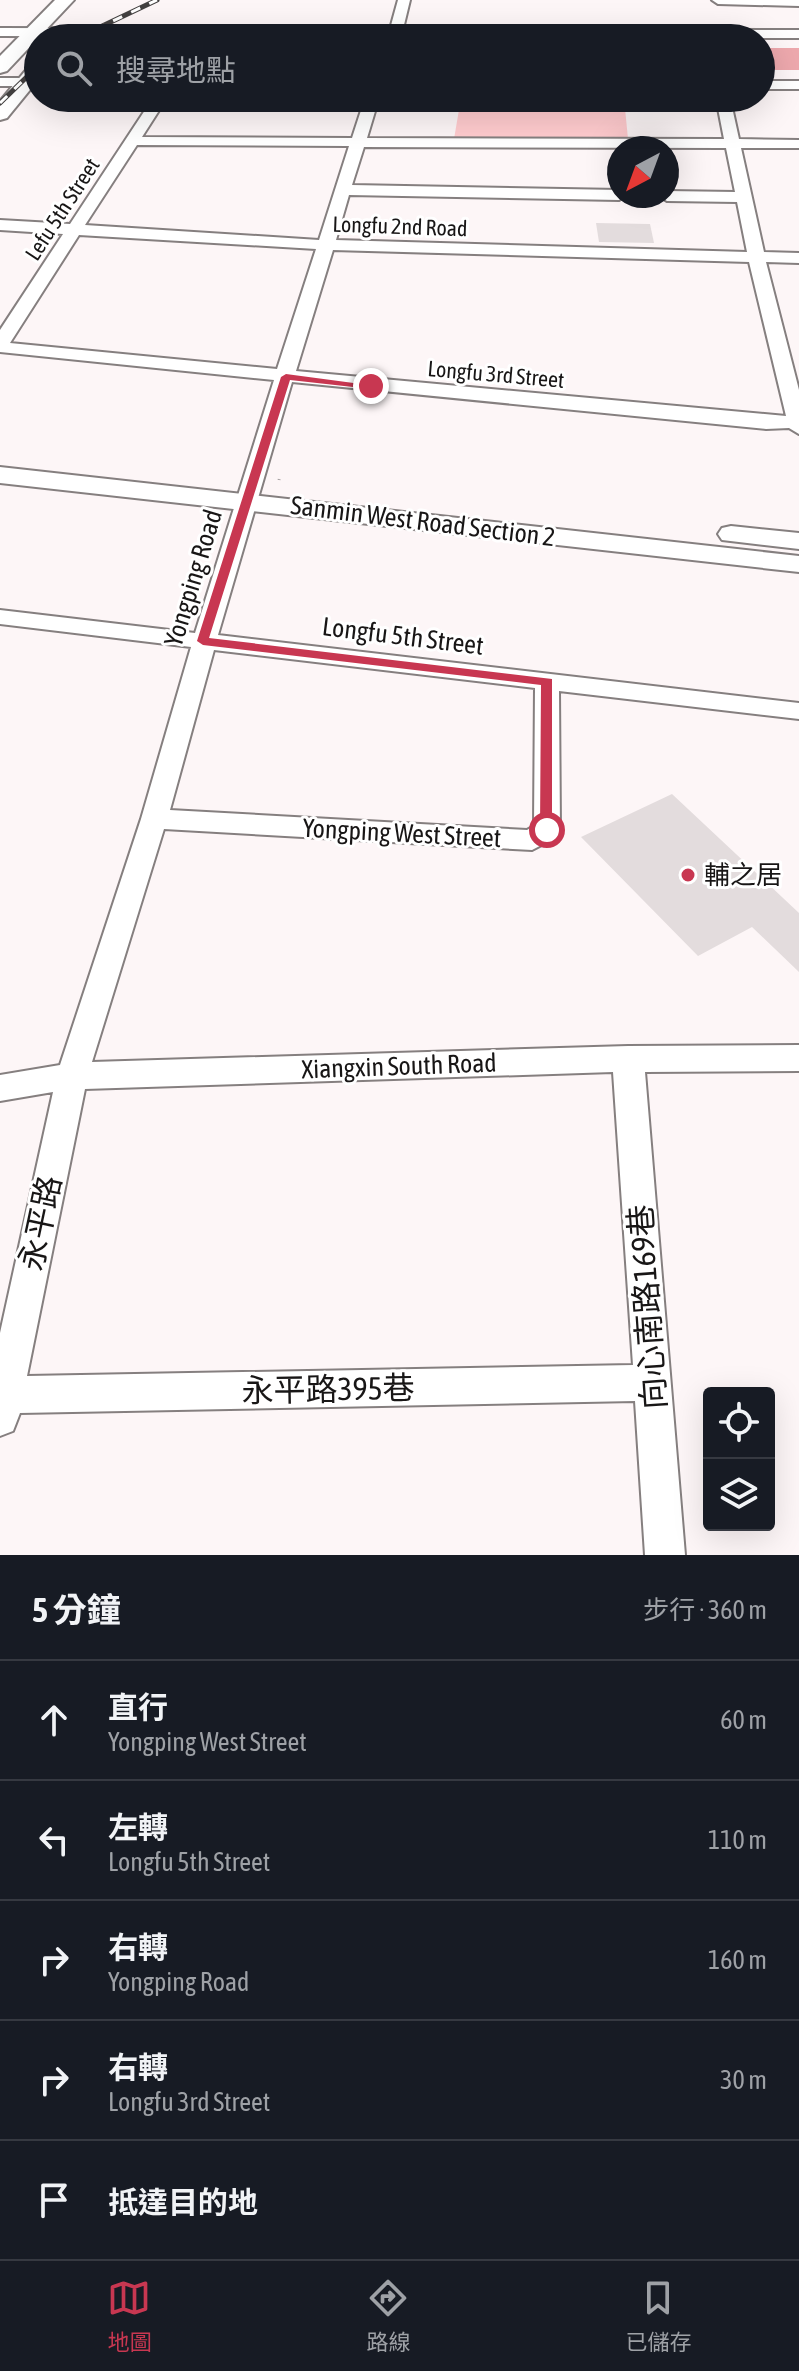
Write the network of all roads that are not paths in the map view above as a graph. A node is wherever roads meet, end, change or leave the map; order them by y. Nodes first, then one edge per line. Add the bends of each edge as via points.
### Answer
1 (65, 0) edge
2 (404, 0) edge
3 (718, 0) edge
4 (799, 2) edge
5 (83, 11) dead end
6 (704, 14) dead end
7 (40, 24) edge
8 (73, 24) edge
9 (397, 24) edge
10 (706, 24) edge
11 (0, 32) edge
12 (24, 33) edge
13 (799, 34) edge
14 (775, 35) edge
15 (24, 41) edge
16 (0, 67) edge
17 (24, 78) edge
18 (0, 82) edge
19 (775, 85) edge
20 (799, 85) edge
21 (24, 88) edge
22 (151, 112) edge
23 (368, 112) edge
24 (726, 112) edge
25 (0, 114) edge
26 (133, 141) junction
27 (358, 142) junction
28 (734, 144) junction
29 (799, 144) edge
30 (343, 190) junction
31 (607, 195) edge
32 (679, 196) edge
33 (746, 197) junction
34 (0, 225) edge
35 (75, 230) junction
36 (326, 245) junction
37 (759, 258) junction
38 (799, 258) edge
39 (0, 344) edge
40 (286, 377) junction
41 (799, 424) edge
42 (0, 457) edge
43 (0, 475) edge
44 (249, 493) junction
45 (799, 541) edge
46 (799, 564) edge
47 (0, 617) edge
48 (203, 641) junction
49 (547, 682) junction
50 (799, 711) edge
51 (154, 819) junction
52 (799, 1058) edge
53 (628, 1059) junction
54 (72, 1076) junction
55 (0, 1088) edge
56 (653, 1383) junction
57 (2, 1407) edge
58 (665, 1555) edge

1 - 7 main road
2 - 9 street
3 - 4 street
5 - 8 main road
6 - 10 street
11 - 12 street
13 - 14 street
15 - 16 main road
17 - 18 street
19 - 20 street
21 - 25 main road
22 - 26 street, Lefu 5th Street
23 - 27 street, Yongping Road
24 - 28 street
26 - 27 street
26 - 35 street, Lefu 5th Street
27 - 28 street
27 - 30 street, Yongping Road
28 - 29 street
28 - 33 street
30 - 31 street
30 - 36 street, Yongping Road
32 - 33 street
33 - 37 street
34 - 35 street, Longfu 2nd Road
35 - 36 street, Longfu 2nd Road
35 - 39 street, Lefu 5th Street
36 - 37 street, Longfu 2nd Road
36 - 40 street, Yongping Road
37 - 38 street, Longfu 2nd Road
37 - 41 street
39 - 40 street, Longfu 3rd Street
40 - 41 street, Longfu 3rd Street
40 - 44 street, Yongping Road
42 - 44 street, Sanmin West Road Section 2
43 - 44 street, Sanmin West Road Section 2
44 - 45 street, Sanmin West Road Section 2
44 - 46 street, Sanmin West Road Section 2
44 - 48 street, Yongping Road
47 - 48 street, Longfu 5th Street
48 - 49 street, Longfu 5th Street
48 - 51 street, Yongping Road
49 - 50 street, Longfu 5th Street
49 - 51 street, Yongping West Street via 547,830 532,840
51 - 54 street, Yongping Road
52 - 53 street, Xiangxin South Road
53 - 54 street, Xiangxin South Road
53 - 56 street, 向心南路169巷
54 - 55 street, Xiangxin South Road
54 - 57 street, 永平路
56 - 57 street, 永平路395巷
56 - 58 street, 向心南路169巷

